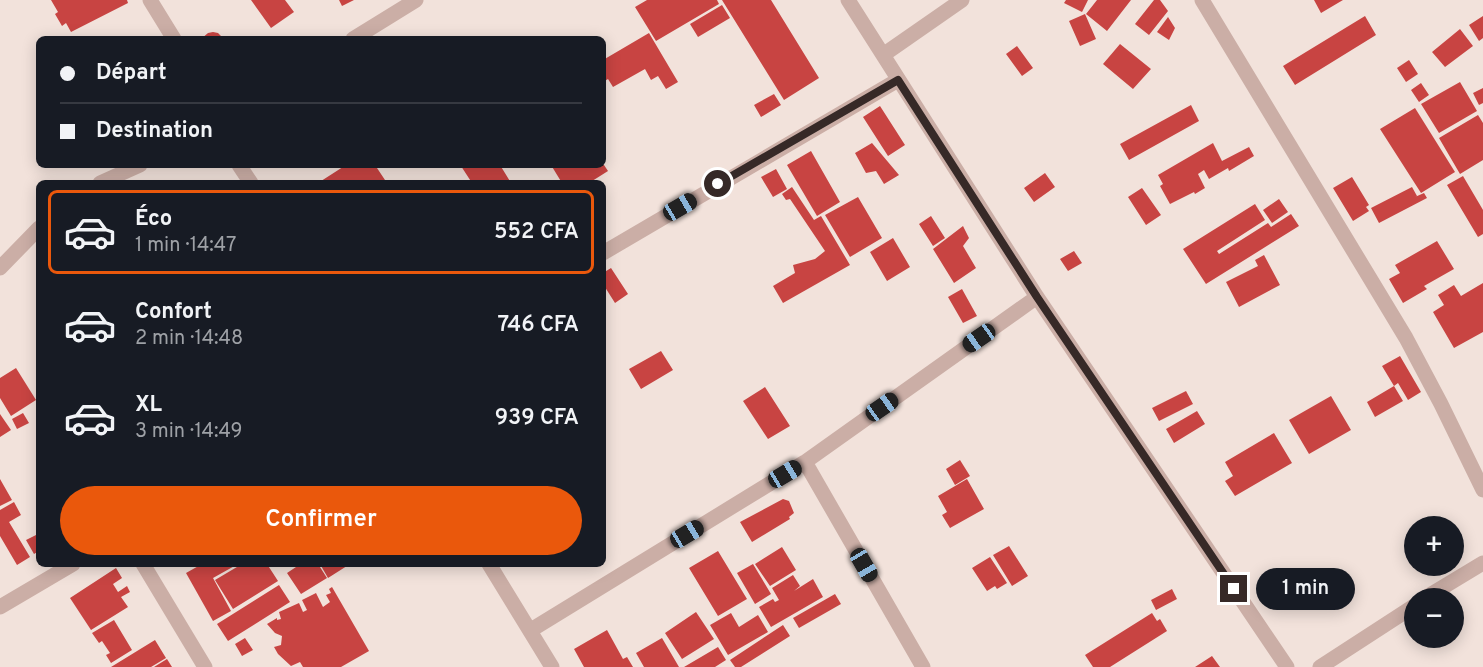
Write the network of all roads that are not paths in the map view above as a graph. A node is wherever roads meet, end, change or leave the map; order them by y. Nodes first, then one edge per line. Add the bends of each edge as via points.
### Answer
1 (150, 0) edge
2 (416, 0) edge
3 (848, 0) edge
4 (962, 0) edge
5 (1202, 0) edge
6 (172, 36) edge
7 (358, 36) edge
8 (883, 55) junction
9 (898, 80) junction
10 (133, 168) edge
11 (107, 180) edge
12 (36, 231) edge
13 (606, 250) edge
14 (0, 268) edge
15 (1037, 297) junction
16 (805, 462) junction
17 (1483, 490) edge
18 (1483, 563) edge
19 (68, 567) edge
20 (145, 567) edge
21 (491, 567) edge
22 (1442, 588) edge
23 (0, 607) edge
24 (1404, 612) edge
25 (531, 630) junction
26 (205, 667) edge
27 (552, 667) edge
28 (923, 667) edge
29 (1287, 667) edge
30 (1320, 667) edge

1 - 6 street
2 - 7 street
3 - 8 street
4 - 8 street
5 - 17 street via 1406,338
8 - 9 street
9 - 13 street
9 - 15 street
10 - 11 street
12 - 14 street
15 - 16 street
15 - 29 street
16 - 25 street
16 - 28 street
18 - 22 street
19 - 23 street
20 - 26 street
21 - 25 street
24 - 30 street
25 - 27 street

